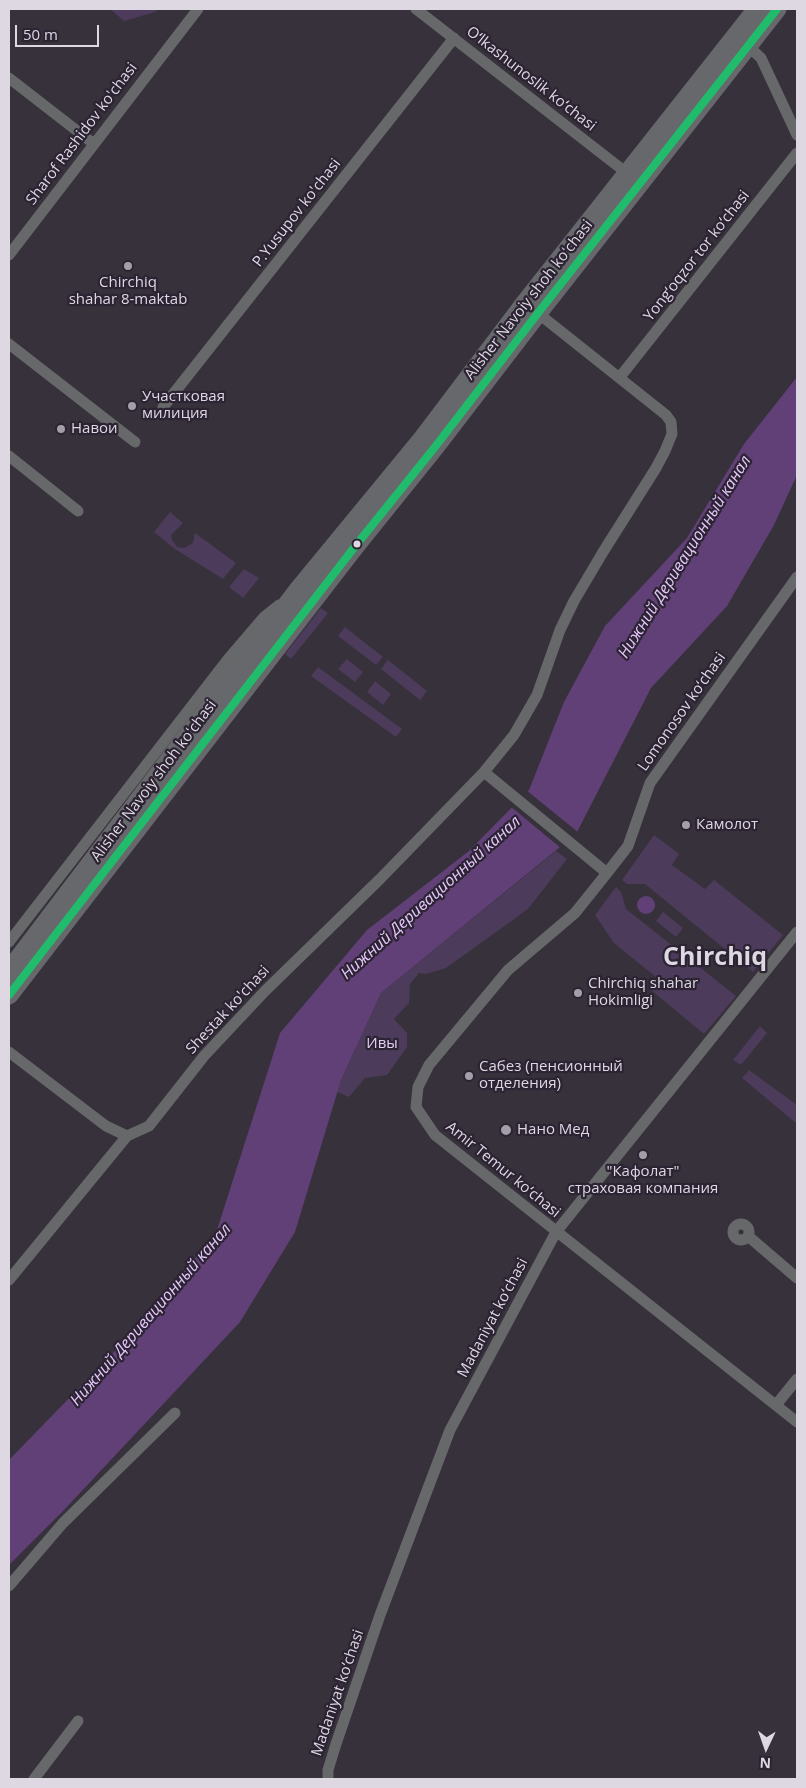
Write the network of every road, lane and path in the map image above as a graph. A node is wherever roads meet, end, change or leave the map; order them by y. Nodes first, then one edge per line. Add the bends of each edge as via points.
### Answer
1 (198, 9) edge
2 (416, 9) edge
3 (757, 9) edge
4 (777, 9) edge
5 (454, 38) junction
6 (748, 46) junction
7 (9, 78) edge
8 (797, 135) edge
9 (94, 144) junction
10 (797, 153) edge
11 (628, 174) junction
12 (9, 255) edge
13 (532, 308) junction
14 (9, 344) edge
15 (620, 377) junction
16 (163, 407) dead end
17 (135, 442) dead end
18 (9, 456) edge
19 (78, 511) dead end
20 (797, 577) edge
21 (298, 590) junction
22 (484, 772) junction
23 (607, 873) junction
24 (797, 932) edge
25 (9, 942) edge
26 (9, 971) edge
27 (9, 995) edge
28 (9, 1052) edge
29 (127, 1136) junction
30 (556, 1232) junction
31 (748, 1236) dead end
32 (797, 1278) edge
33 (9, 1280) edge
34 (797, 1379) edge
35 (776, 1405) junction
36 (175, 1413) dead end
37 (797, 1422) edge
38 (9, 1586) edge
39 (78, 1721) dead end
40 (34, 1779) edge
41 (328, 1779) edge

1 - 9 street, Sharof Rashidov ko'chasi
2 - 5 street, O‘lkashunoslik ko‘chasi
3 - 11 main road, Alisher Navoiy shoh koʻchasi
4 - 6 main road, Alisher Navoiy shoh koʻchasi
5 - 11 street, O‘lkashunoslik ko‘chasi
5 - 16 street, P.Yusupov ko'chasi
6 - 8 street via 762,58
6 - 13 main road, Alisher Navoiy shoh koʻchasi
7 - 9 street
9 - 12 street, Sharof Rashidov ko'chasi
10 - 15 street, Yong‘oqzor tor ko‘chasi
11 - 13 main road, Alisher Navoiy shoh koʻchasi
13 - 15 street, Shestak ko'chasi
13 - 21 main road, Alisher Navoiy shoh koʻchasi
13 - 27 main road, Alisher Navoiy shoh koʻchasi via 435,447
14 - 17 street
15 - 22 street, Shestak ko'chasi via 666,415 671,422 672,434 666,451 574,601 537,695 514,735
18 - 19 street
20 - 23 street, Lomonosov ko‘chasi via 650,783 628,846
21 - 25 street, Alisher Navoiy shoh koʻchasi via 264,617 228,659
21 - 26 main road, Alisher Navoiy shoh koʻchasi
22 - 23 street
22 - 29 street, Shestak ko'chasi via 265,991 204,1056 149,1126
23 - 30 street, Amir Temur ko‘chasi via 574,913 508,970 429,1065 416,1098 416,1106 435,1135
24 - 30 street, Madaniyat ko‘chasi
28 - 29 street via 106,1126
29 - 33 street, Shestak ko'chasi
30 - 35 street, Amir Temur ko‘chasi
30 - 41 street, Madaniyat ko‘chasi via 450,1430 380,1615 336,1744
31 - 32 street
34 - 35 street
35 - 37 street, Amir Temur ko‘chasi
36 - 38 street via 63,1523
39 - 40 street

